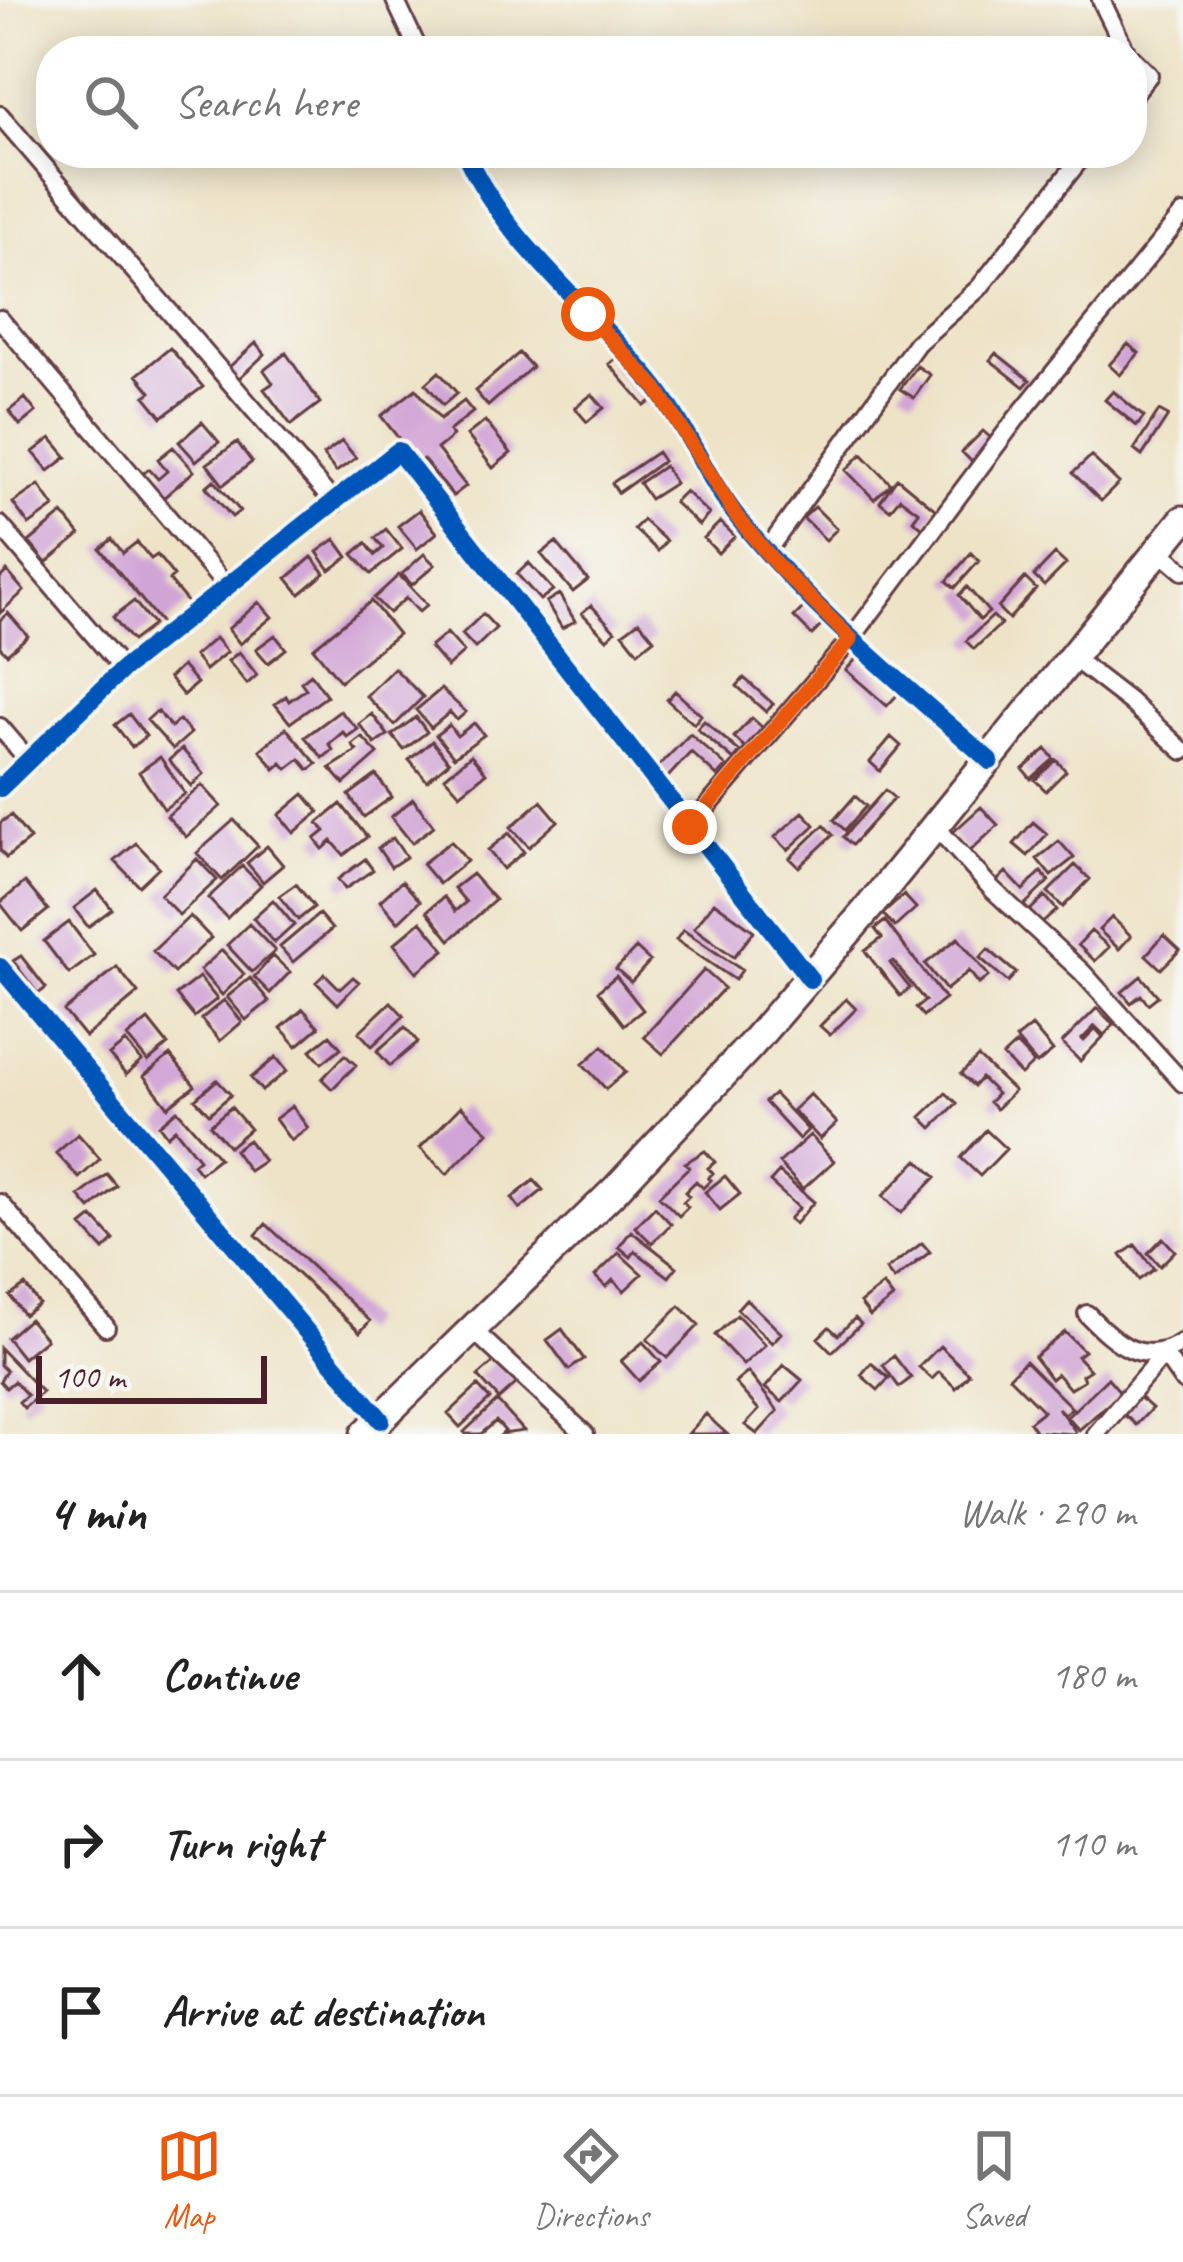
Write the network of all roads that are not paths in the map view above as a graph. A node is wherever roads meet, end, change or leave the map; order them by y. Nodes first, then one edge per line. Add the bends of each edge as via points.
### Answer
1 (395, 0) edge
2 (1101, 0) edge
3 (412, 36) edge
4 (1119, 36) edge
5 (0, 115) edge
6 (36, 157) edge
7 (46, 168) edge
8 (476, 168) edge
9 (1073, 168) edge
10 (1183, 214) edge
11 (0, 319) edge
12 (334, 504) junction
13 (1183, 520) edge
14 (0, 525) edge
15 (1158, 550) junction
16 (766, 552) junction
17 (1183, 571) edge
18 (226, 586) junction
19 (851, 639) junction
20 (1072, 658) junction
21 (123, 669) junction
22 (0, 727) edge
23 (1183, 751) edge
24 (990, 760) junction
25 (30, 762) junction
26 (0, 788) edge
27 (690, 827) junction
28 (935, 827) junction
29 (0, 967) edge
30 (810, 979) junction
31 (1183, 1083) edge
32 (0, 1203) edge
33 (1087, 1314) dead end
34 (106, 1327) dead end
35 (473, 1330) junction
36 (1183, 1342) edge
37 (1164, 1354) junction
38 (1183, 1381) edge
39 (373, 1427) edge
40 (585, 1434) edge
41 (1096, 1434) edge

1 - 3 street
2 - 4 street
5 - 6 street
7 - 12 street
8 - 16 street via 532,253 656,388 711,481
9 - 16 street via 979,288 917,344
10 - 19 street
11 - 18 street
12 - 18 street
12 - 27 street via 398,451
13 - 15 highway
14 - 21 street
15 - 17 street
15 - 20 highway
16 - 19 street
18 - 21 street
19 - 24 street
19 - 27 street
20 - 23 street
20 - 24 highway
21 - 25 street
22 - 25 street
24 - 28 highway
25 - 26 street
27 - 30 street
28 - 30 highway
28 - 31 street
29 - 39 street
30 - 35 highway via 663,1141
32 - 34 street
33 - 37 street via 1130,1351
35 - 39 highway
35 - 40 street
36 - 37 street
37 - 38 street
37 - 41 street

